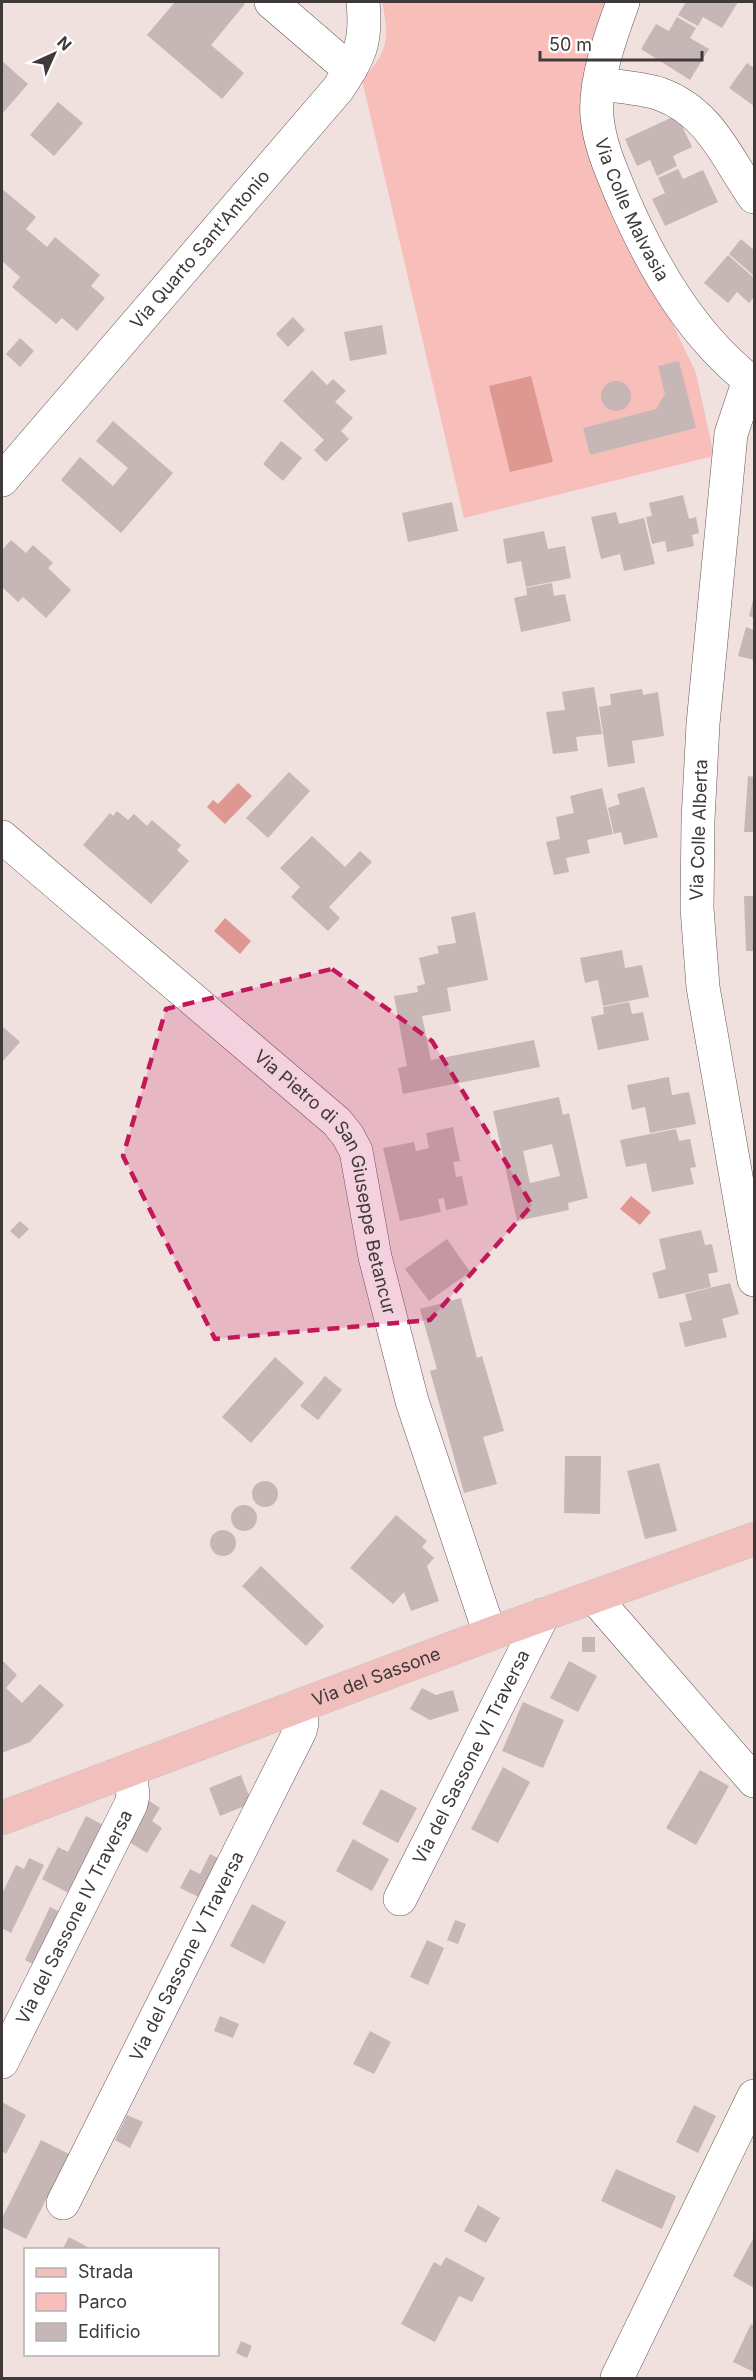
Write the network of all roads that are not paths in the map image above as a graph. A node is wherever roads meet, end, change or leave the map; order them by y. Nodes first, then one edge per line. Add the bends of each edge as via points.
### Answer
1 (271, 2) edge
2 (363, 2) edge
3 (623, 2) edge
4 (351, 70) junction
5 (600, 84) junction
6 (754, 197) edge
7 (752, 382) edge
8 (2, 480) edge
9 (2, 837) edge
10 (754, 1280) edge
11 (754, 1539) edge
12 (594, 1597) junction
13 (543, 1615) junction
14 (490, 1634) junction
15 (299, 1707) junction
16 (130, 1770) junction
17 (754, 1781) edge
18 (2, 1818) edge
19 (400, 1899) dead end
20 (2, 2062) edge
21 (754, 2096) edge
22 (63, 2203) dead end
23 (617, 2379) edge

1 - 4 street
2 - 4 street, Via Quarto Sant'Antonio via 363,44
3 - 5 street, Via Colle Malvasia via 608,43
4 - 8 street, Via Quarto Sant'Antonio
5 - 6 street via 659,94 693,112 706,124
5 - 7 street, Via Colle Malvasia via 597,114 604,155 643,245 707,341
7 - 10 street, Via Colle Alberta via 731,434 704,724 696,908 703,987
9 - 14 street, Via Pietro di San Giuseppe Betancur via 337,1122 348,1136 356,1151 375,1257 415,1411
11 - 12 main road, Via del Sassone
12 - 13 main road, Via del Sassone
12 - 17 street
13 - 14 main road, Via del Sassone
13 - 19 street, Via del Sassone VI Traversa
14 - 15 main road, Via del Sassone
15 - 16 main road, Via del Sassone
15 - 22 street, Via del Sassone V Traversa via 300,1731
16 - 18 main road, Via del Sassone
16 - 20 street, Via del Sassone IV Traversa via 131,1804
21 - 23 street

